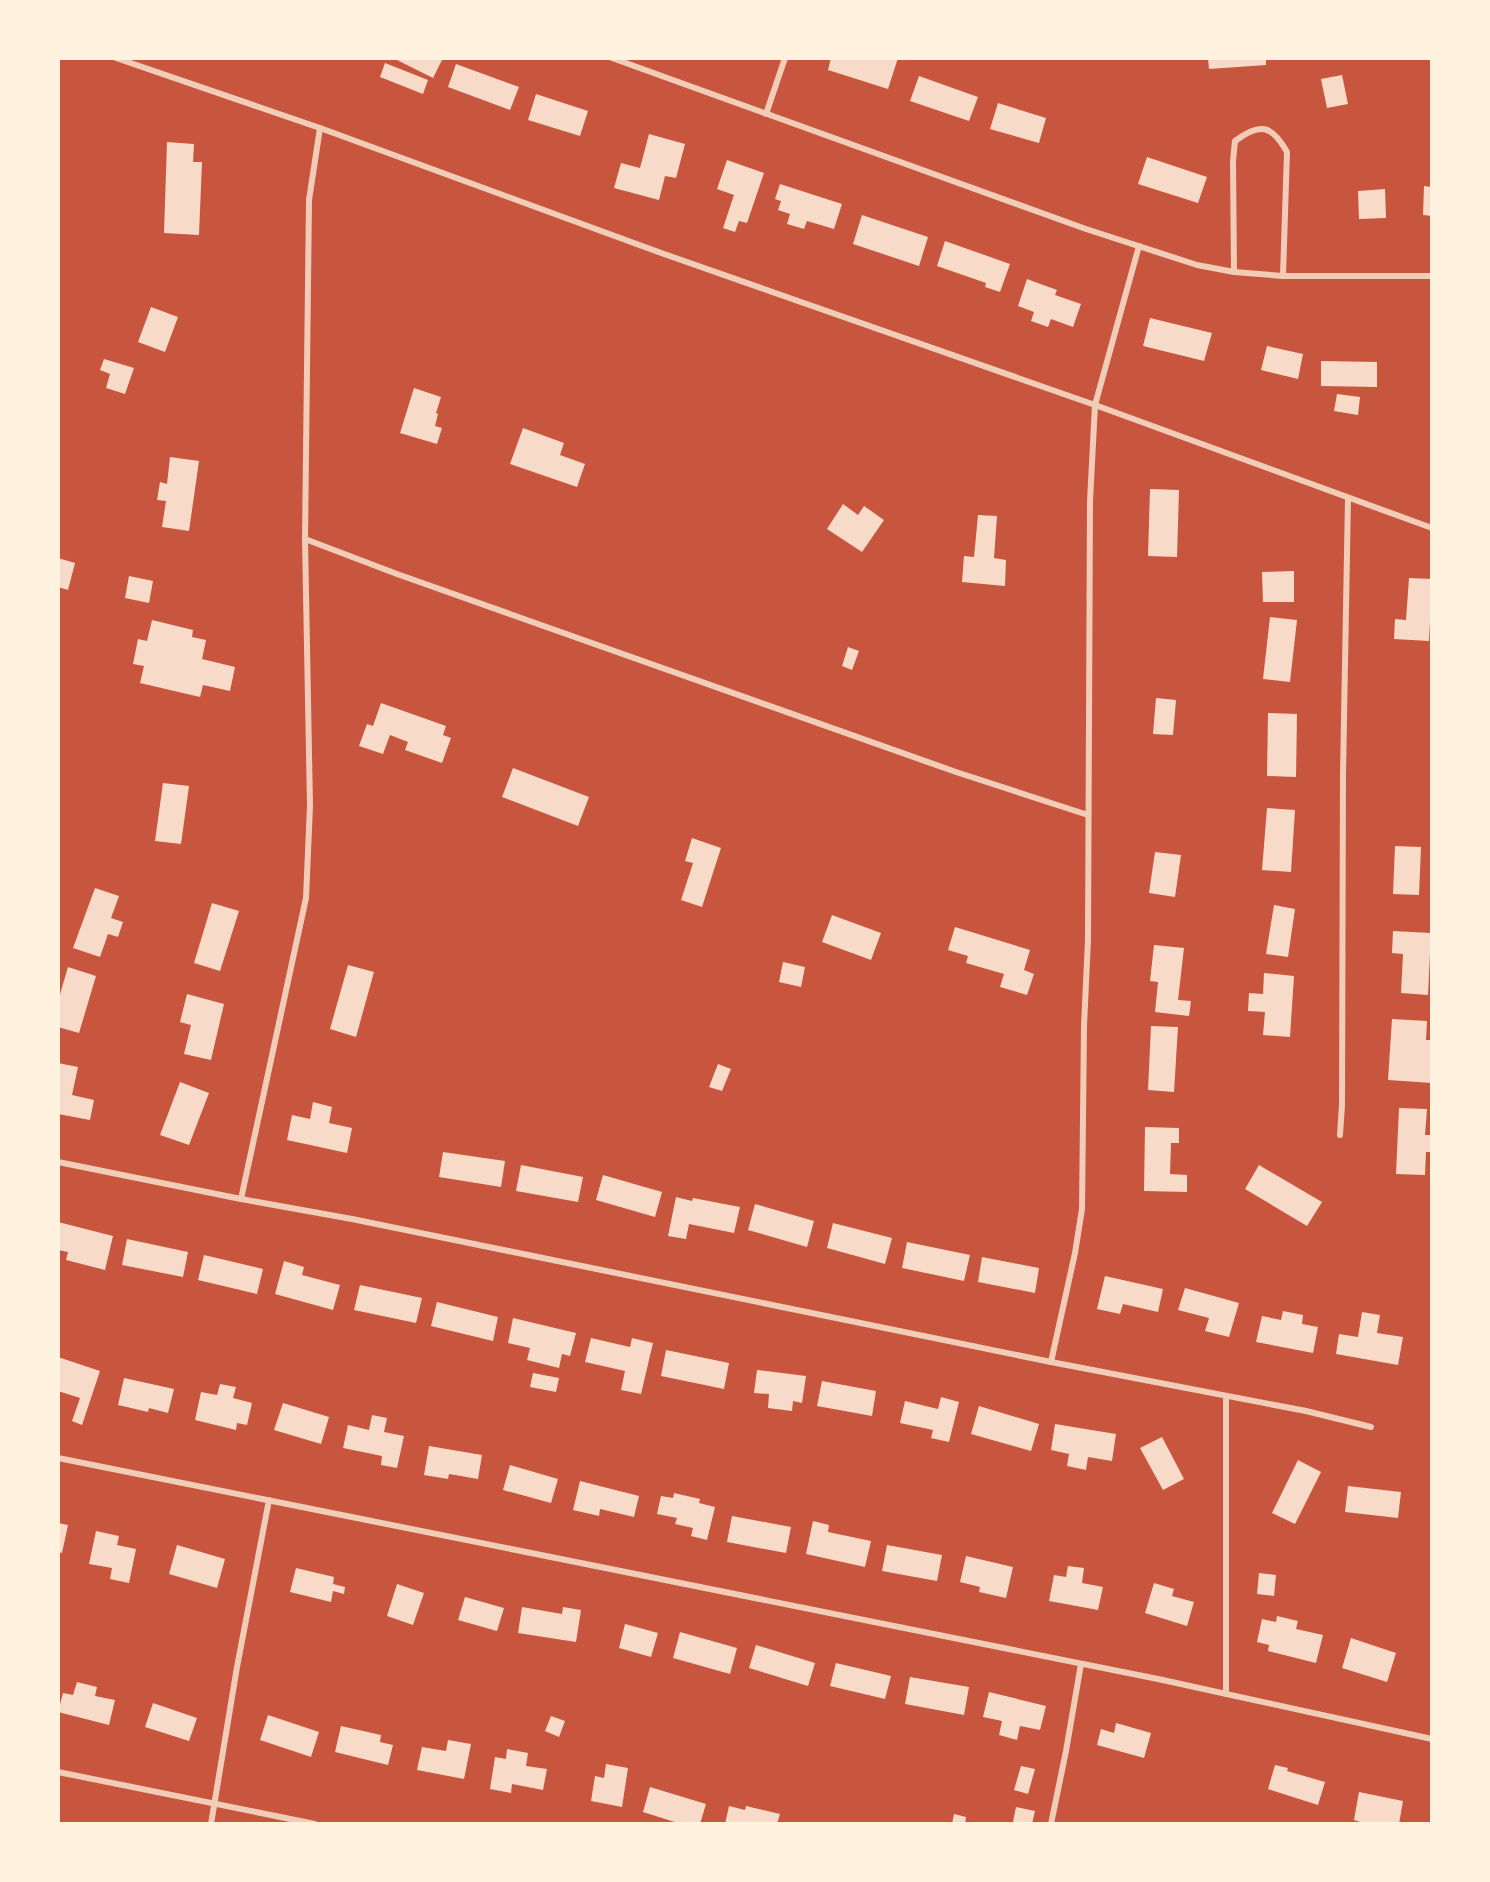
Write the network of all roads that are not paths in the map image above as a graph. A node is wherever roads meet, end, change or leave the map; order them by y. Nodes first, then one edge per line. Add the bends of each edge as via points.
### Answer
1 (116, 58) edge
2 (612, 58) edge
3 (785, 58) edge
4 (766, 114) junction
5 (320, 128) junction
6 (1139, 246) junction
7 (1233, 272) junction
8 (1283, 276) junction
9 (1431, 276) edge
10 (1095, 405) junction
11 (1348, 498) junction
12 (1431, 528) edge
13 (306, 539) junction
14 (1088, 815) junction
15 (1340, 1135) dead end
16 (58, 1162) edge
17 (240, 1199) junction
18 (1051, 1362) junction
19 (1226, 1396) junction
20 (1371, 1426) dead end
21 (58, 1458) edge
22 (269, 1500) junction
23 (1081, 1664) junction
24 (1226, 1694) junction
25 (1431, 1739) edge
26 (58, 1772) edge
27 (214, 1803) junction
28 (210, 1824) edge
29 (315, 1824) edge
30 (1051, 1824) edge

1 - 5 street
2 - 4 street
3 - 4 street
4 - 6 street
5 - 10 street
5 - 13 street via 309,200
6 - 7 street
6 - 10 street
7 - 8 street
7 - 8 street via 1235,141 1250,130 1267,130 1278,136 1287,152
8 - 9 street
10 - 11 street
10 - 14 street via 1090,501
11 - 12 street
11 - 15 street
13 - 14 street via 945,768
13 - 17 street via 310,794 306,898
14 - 18 street via 1082,1209
16 - 17 street
17 - 18 street
18 - 19 street
19 - 20 street
19 - 24 street
21 - 22 street
22 - 23 street
22 - 27 street
23 - 24 street
23 - 30 street
24 - 25 street
26 - 27 street
27 - 28 street
27 - 29 street

